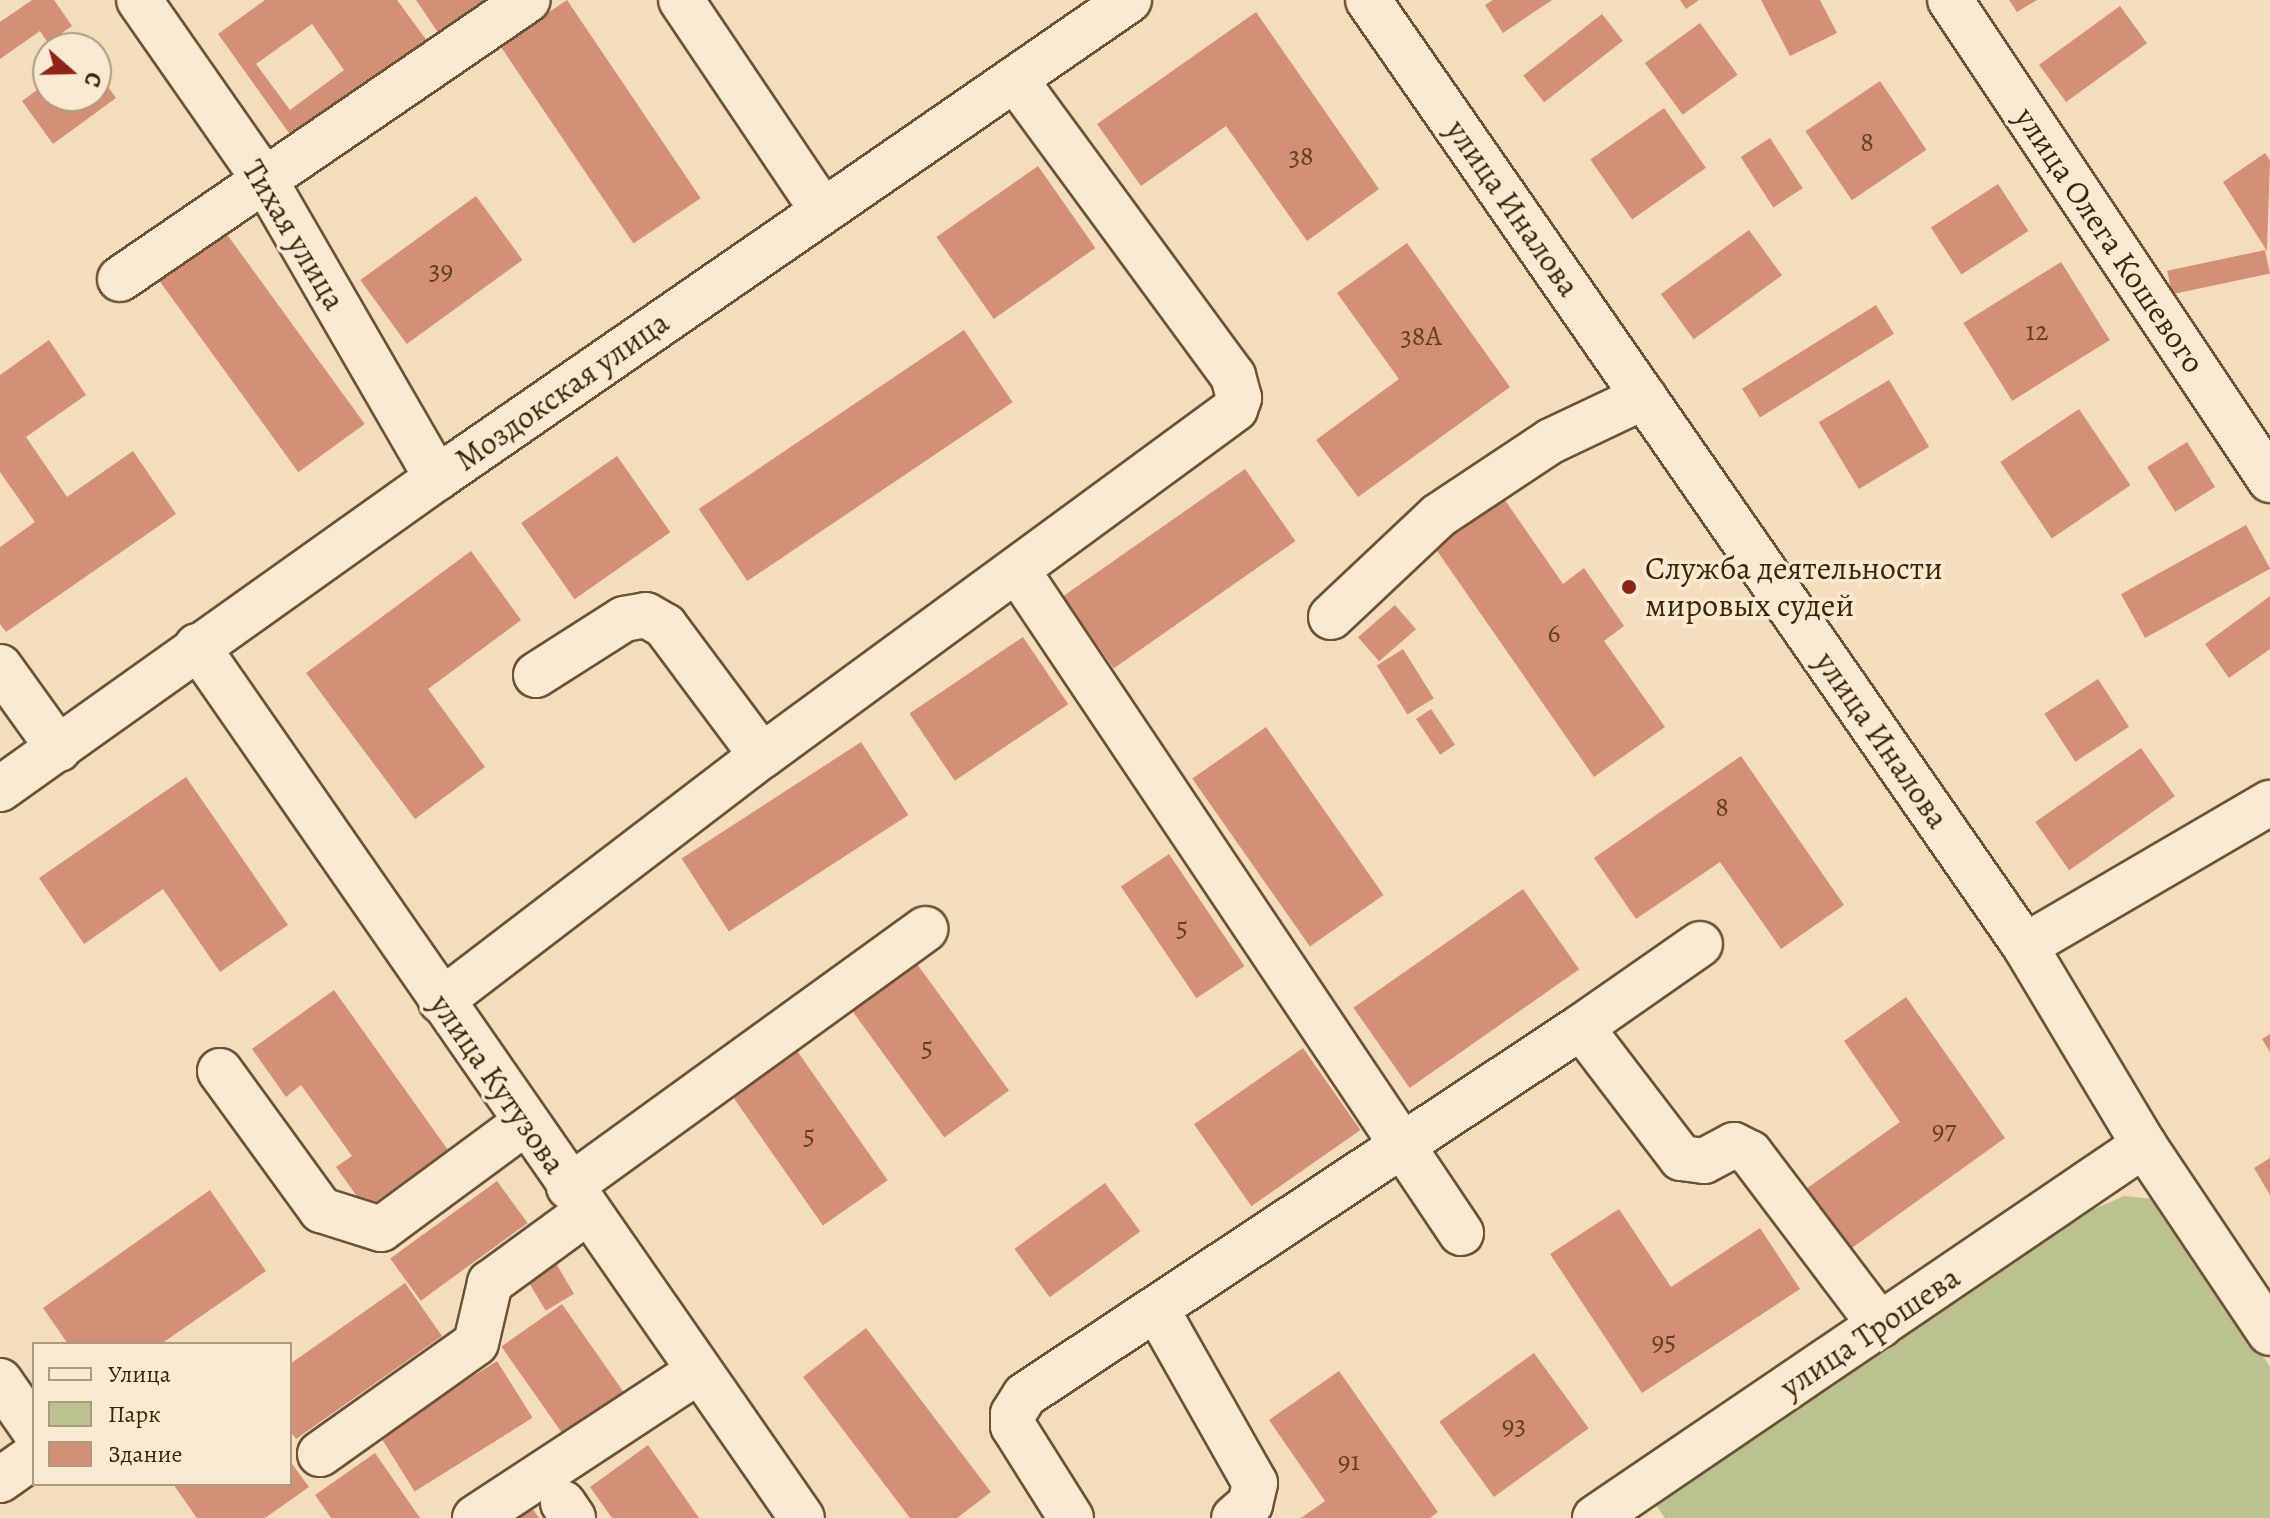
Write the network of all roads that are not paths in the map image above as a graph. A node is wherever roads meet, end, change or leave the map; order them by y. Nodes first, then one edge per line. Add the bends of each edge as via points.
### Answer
1 (139, 0) edge
2 (528, 0) edge
3 (681, 0) edge
4 (1129, 0) edge
5 (1368, 0) edge
6 (1950, 0) edge
7 (1015, 79) junction
8 (266, 182) junction
9 (823, 211) junction
10 (120, 279) dead end
11 (1644, 397) junction
12 (437, 478) junction
13 (2270, 480) edge
14 (1017, 570) junction
15 (1331, 617) dead end
16 (197, 646) junction
17 (0, 667) edge
18 (536, 675) dead end
19 (59, 749) junction
20 (762, 756) junction
21 (0, 789) edge
22 (2270, 803) edge
23 (926, 929) dead end
24 (1700, 944) dead end
25 (2025, 946) junction
26 (441, 1001) junction
27 (1581, 1027) junction
28 (220, 1071) dead end
29 (525, 1123) junction
30 (1401, 1144) junction
31 (2144, 1145) junction
32 (578, 1199) junction
33 (1461, 1233) dead end
34 (1157, 1310) junction
35 (1880, 1325) junction
36 (2270, 1333) edge
37 (699, 1371) junction
38 (0, 1381) edge
39 (32, 1427) edge
40 (320, 1454) dead end
41 (32, 1457) edge
42 (0, 1480) edge
43 (475, 1518) edge
44 (802, 1518) edge
45 (1071, 1518) edge
46 (1234, 1518) edge
47 (1595, 1518) edge

1 - 8 street, Тихая улица
2 - 8 street
3 - 9 street
4 - 7 street, Моздокская улица
5 - 11 street, улица Иналова
6 - 13 street, улица Олега Кошевого
7 - 9 street, Моздокская улица
7 - 14 street via 1233,376 1239,398 1227,418
8 - 10 street
8 - 12 street, Тихая улица
9 - 12 street, Моздокская улица
11 - 15 street via 1551,441 1438,516
11 - 25 street, улица Иналова
12 - 16 street, Моздокская улица
14 - 20 street
14 - 30 street
16 - 19 street, Моздокская улица
16 - 26 street, улица Кутузова
17 - 19 street
18 - 20 street via 624,619 646,615 665,626
19 - 21 street, Моздокская улица
20 - 26 street
22 - 25 street
23 - 32 street
24 - 27 street
25 - 31 street, улица Иналова
26 - 29 street, улица Кутузова
27 - 30 street
27 - 35 street via 1681,1158 1704,1161 1734,1145 1750,1153
28 - 29 street via 321,1210 381,1229
29 - 32 street, улица Кутузова
30 - 33 street
30 - 34 street
31 - 35 street, улица Трошева
31 - 36 street, улица Иналова
32 - 37 street, улица Кутузова
32 - 40 street via 490,1283 476,1343
34 - 45 street via 1025,1395 1013,1414 1017,1438
34 - 46 street via 1255,1483 1250,1504
35 - 47 street, улица Трошева
37 - 43 street
37 - 44 street, улица Кутузова
38 - 39 street
41 - 42 street

